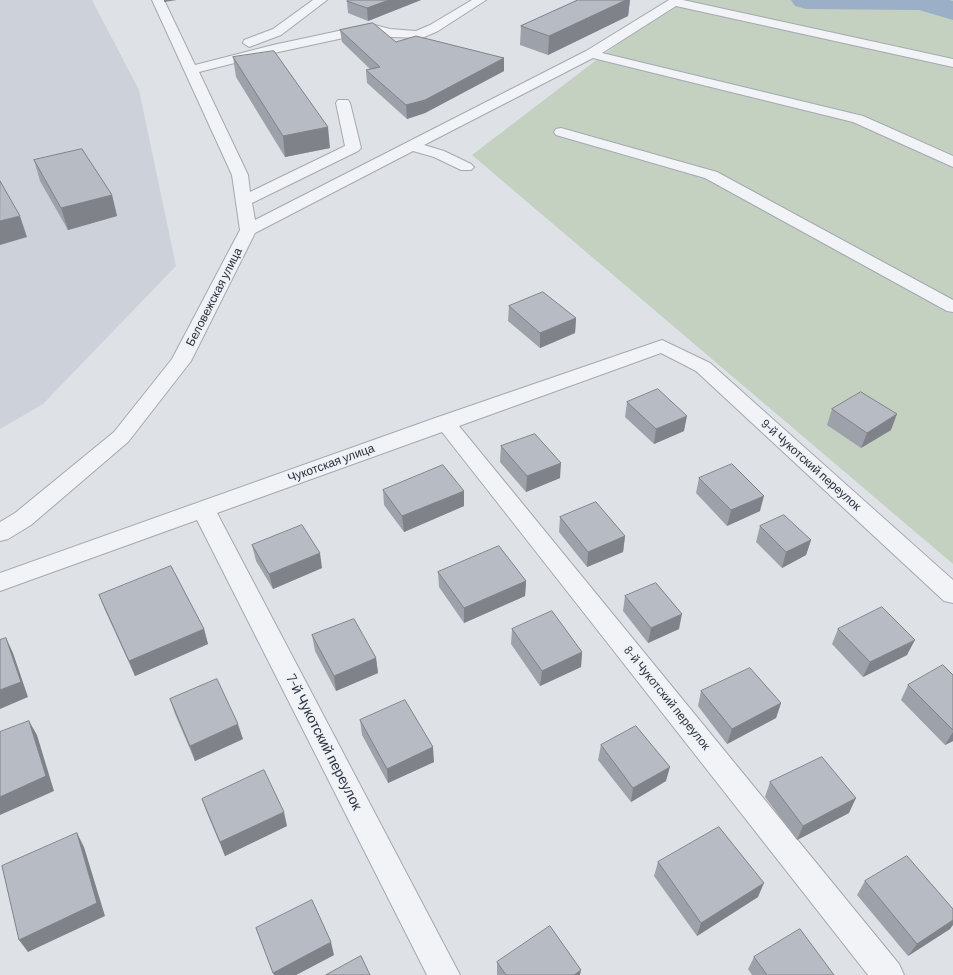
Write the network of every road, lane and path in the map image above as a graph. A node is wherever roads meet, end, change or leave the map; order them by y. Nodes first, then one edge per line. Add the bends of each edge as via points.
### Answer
1 (158, 0) edge
2 (321, 0) edge
3 (480, 0) edge
4 (676, 1) edge
5 (591, 54) junction
6 (953, 63) edge
7 (197, 69) junction
8 (343, 104) dead end
9 (561, 132) dead end
10 (410, 146) junction
11 (953, 162) edge
12 (466, 167) dead end
13 (244, 200) junction
14 (248, 230) junction
15 (953, 307) edge
16 (662, 346) joint
17 (445, 422) junction
18 (203, 509) junction
19 (0, 533) edge
20 (0, 582) edge
21 (953, 594) edge
22 (444, 975) edge
23 (888, 975) edge

1 - 7 street
2 - 7 street via 277,32 206,62
3 - 7 street via 434,28 417,35 390,33 371,28 273,49
4 - 5 street
4 - 6 street
5 - 10 street
5 - 11 street via 858,119
7 - 13 street via 240,175
8 - 13 street via 353,148
9 - 15 street via 711,175
10 - 12 street via 439,154
10 - 14 street
13 - 14 street
14 - 19 street, Беловежская улица via 181,361 121,437 23,519
16 - 17 street, Чукотская улица
16 - 21 street, 9-й Чукотский переулок via 703,367
17 - 18 street, Чукотская улица
17 - 23 street, 8-й Чукотский переулок
18 - 20 street, Чукотская улица
18 - 22 street, 7-й Чукотский переулок

